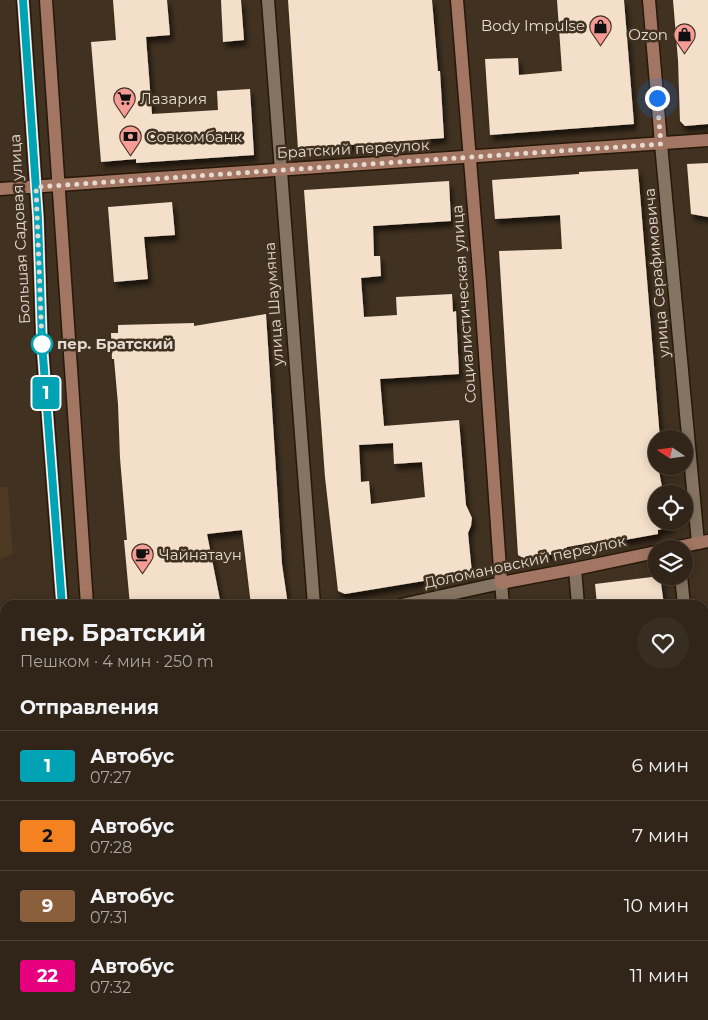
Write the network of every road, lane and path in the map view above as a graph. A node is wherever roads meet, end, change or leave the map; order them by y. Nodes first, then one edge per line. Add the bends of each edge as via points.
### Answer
1 (23, 0) edge
2 (46, 0) edge
3 (268, 0) edge
4 (457, 0) edge
5 (649, 0) edge
6 (708, 140) edge
7 (661, 144) junction
8 (470, 158) junction
9 (280, 169) junction
10 (59, 186) junction
11 (36, 187) junction
12 (0, 190) edge
13 (703, 542) edge
14 (648, 554) edge
15 (575, 569) junction
16 (501, 583) junction
17 (682, 585) edge
18 (62, 600) edge
19 (87, 600) edge
20 (314, 600) edge
21 (424, 600) edge
22 (503, 600) edge
23 (578, 600) edge
24 (683, 600) edge

1 - 11 main road, Большая Садовая улица
2 - 10 main road
3 - 9 street, улица Шаумяна
4 - 8 main road, Социалистическая улица
5 - 7 main road, улица Серафимовича
6 - 7 main road, Братский переулок
7 - 8 main road, Братский переулок
7 - 13 street, улица Серафимовича
8 - 9 main road, Братский переулок
8 - 16 main road, Социалистическая улица
9 - 10 main road, Братский переулок
9 - 20 street, улица Шаумяна
10 - 11 main road, Братский переулок
10 - 19 main road
11 - 12 main road, Братский переулок
11 - 18 main road, Большая Садовая улица via 42,343
14 - 15 main road, Доломановский переулок
15 - 16 main road, Доломановский переулок
15 - 23 street
16 - 21 street, Доломановский переулок
16 - 22 street, Социалистическая улица
17 - 24 street

